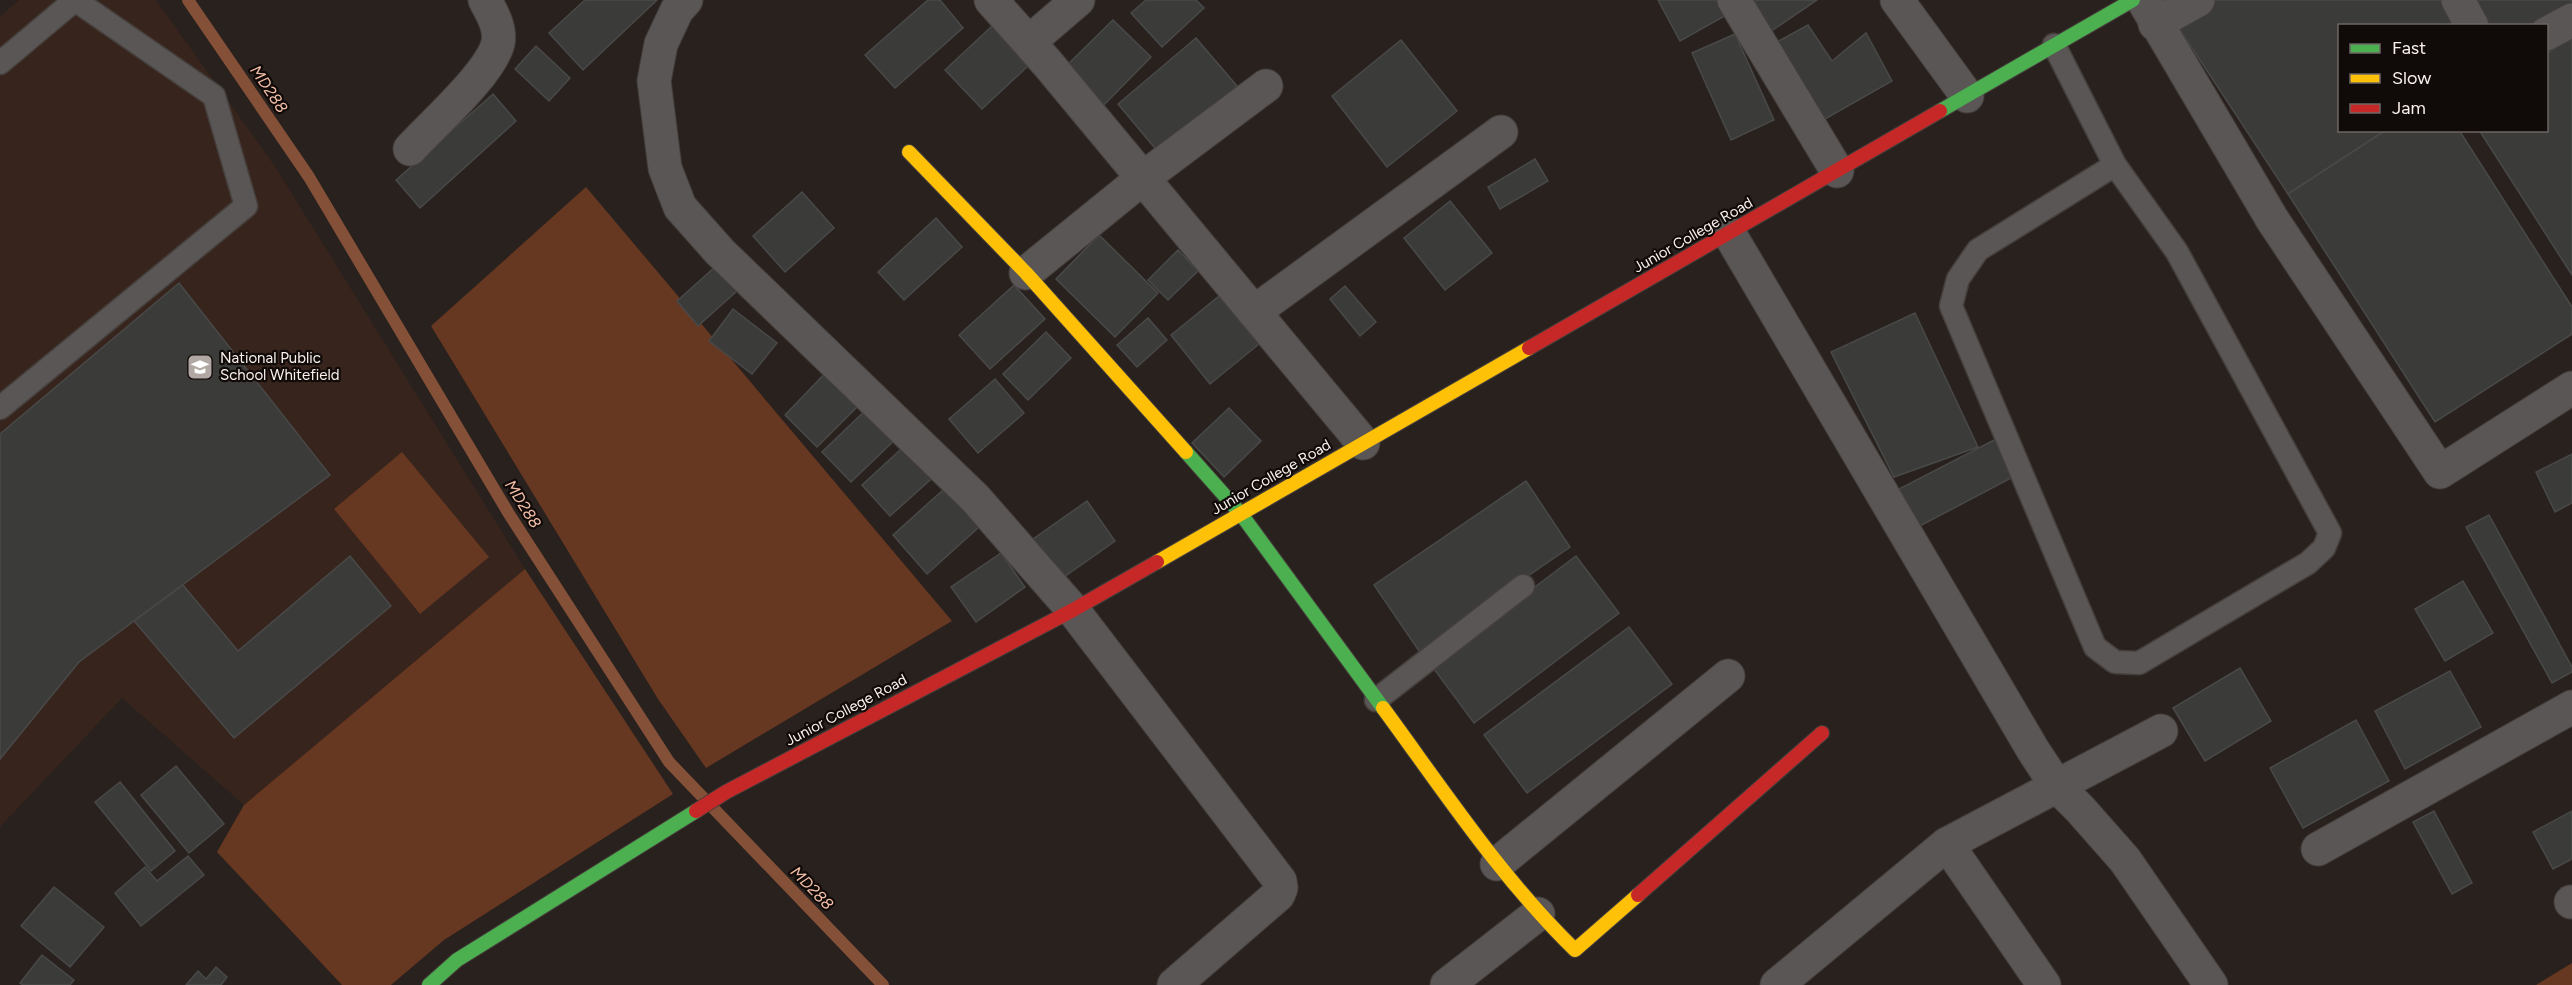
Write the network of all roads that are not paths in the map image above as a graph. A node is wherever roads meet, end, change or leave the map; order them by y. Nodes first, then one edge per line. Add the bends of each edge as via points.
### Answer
1 (485, 0) edge
2 (686, 0) edge
3 (991, 0) edge
4 (1078, 0) edge
5 (1734, 0) edge
6 (1897, 0) edge
7 (2133, 0) edge
8 (2198, 0) edge
9 (2458, 0) edge
10 (2149, 12) edge
11 (2572, 20) edge
12 (2471, 24) edge
13 (2548, 33) edge
14 (1029, 42) junction
15 (2054, 45) junction
16 (0, 63) edge
17 (1266, 86) dead end
18 (1967, 96) junction
19 (1501, 132) dead end
20 (410, 149) dead end
21 (909, 152) dead end
22 (2115, 165) junction
23 (1837, 171) junction
24 (1143, 178) junction
25 (1730, 233) junction
26 (1026, 273) junction
27 (1254, 312) junction
28 (2572, 388) edge
29 (0, 408) edge
30 (1364, 443) junction
31 (1242, 514) junction
32 (1523, 586) dead end
33 (1073, 610) junction
34 (1728, 676) dead end
35 (1376, 700) junction
36 (2572, 707) edge
37 (2161, 731) dead end
38 (1822, 733) dead end
39 (2056, 785) junction
40 (1947, 844) junction
41 (2318, 849) dead end
42 (1497, 864) junction
43 (1538, 914) junction
44 (1792, 980) edge
45 (429, 985) edge
46 (1174, 985) edge
47 (1447, 985) edge
48 (2044, 985) edge
49 (2211, 985) edge

1 - 20 street via 496,22 498,42 487,67
2 - 33 street via 661,44 654,81 665,168 680,207 720,252 975,498
3 - 14 street
4 - 14 street
5 - 23 street
6 - 18 street
7 - 15 street, Junior College Road
8 - 10 street
9 - 12 street
10 - 28 street via 2272,219 2440,472
11 - 13 street
14 - 24 street
15 - 18 street, Junior College Road
15 - 22 lane
16 - 29 lane via 75,0 214,96 246,206
17 - 24 street
18 - 23 street, Junior College Road
19 - 27 street
21 - 26 street
22 - 22 lane via 1978,250 1958,279 1951,306 2095,647 2115,662 2139,663 2308,563 2324,548 2331,533 2177,252
23 - 25 street, Junior College Road
24 - 26 street
24 - 27 street
25 - 30 street, Junior College Road
25 - 39 street
26 - 31 street
27 - 30 street
30 - 31 street, Junior College Road
31 - 33 street, Junior College Road
31 - 35 street
32 - 35 lane
33 - 45 street, Junior College Road via 726,792 457,960
33 - 46 street via 1280,881 1278,895
34 - 42 street
35 - 42 street
36 - 41 street
37 - 39 street
38 - 43 street via 1575,950
39 - 40 street
39 - 49 street via 2125,861
40 - 44 street
40 - 48 street
42 - 43 street
43 - 47 street

